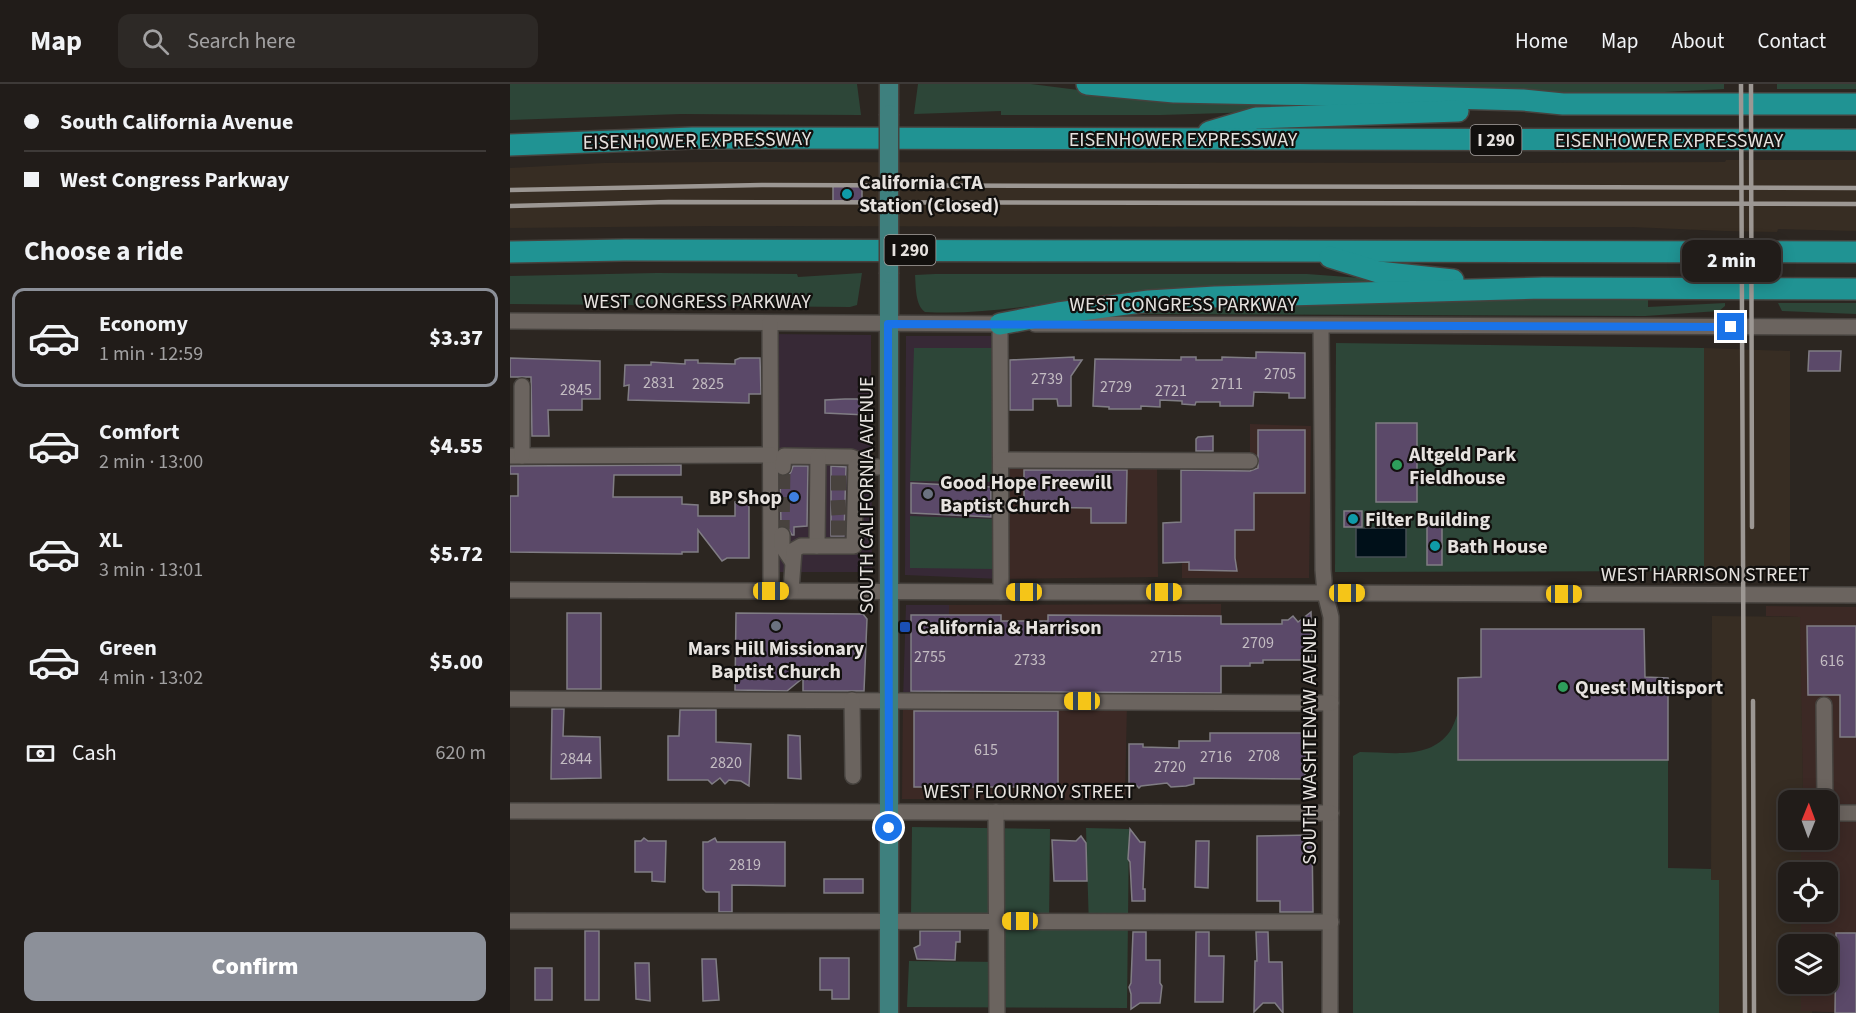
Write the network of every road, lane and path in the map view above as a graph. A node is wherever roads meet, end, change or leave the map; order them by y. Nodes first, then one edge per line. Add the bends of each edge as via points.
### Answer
1 (889, 84) edge
2 (1087, 84) edge
3 (1563, 104) junction
4 (1856, 104) edge
5 (1189, 139) junction
6 (1856, 140) edge
7 (510, 145) edge
8 (1309, 251) junction
9 (510, 252) edge
10 (1856, 252) edge
11 (1543, 288) junction
12 (1856, 288) edge
13 (510, 321) edge
14 (770, 323) junction
15 (888, 324) junction
16 (1000, 324) junction
17 (1321, 326) junction
18 (1856, 327) edge
19 (522, 386) dead end
20 (771, 455) junction
21 (516, 456) edge
22 (818, 457) junction
23 (1001, 460) junction
24 (1250, 461) dead end
25 (789, 462) dead end
26 (856, 467) junction
27 (888, 467) junction
28 (782, 535) tunnel mouth
29 (817, 546) junction
30 (792, 561) junction
31 (510, 590) edge
32 (771, 591) junction
33 (791, 591) junction
34 (889, 591) junction
35 (1001, 592) junction
36 (1325, 593) junction
37 (1856, 595) edge
38 (510, 699) edge
39 (852, 700) junction
40 (889, 700) junction
41 (1331, 703) junction
42 (1824, 705) dead end
43 (853, 776) dead end
44 (1826, 790) edge
45 (510, 811) edge
46 (889, 812) junction
47 (996, 812) junction
48 (1331, 813) junction
49 (1838, 813) edge
50 (1856, 813) edge
51 (510, 921) edge
52 (889, 921) junction
53 (997, 921) junction
54 (1331, 922) junction
55 (889, 1013) edge
56 (997, 1013) edge
57 (1330, 1013) edge

1 - 15 main road, SOUTH CALIFORNIA AVENUE, bridge
2 - 3 highway via 1174,92
3 - 4 highway
3 - 5 highway via 1523,109 1256,118
5 - 6 highway, EISENHOWER EXPRESSWAY / I 290
5 - 7 highway, EISENHOWER EXPRESSWAY / I 290 via 692,138
8 - 9 highway, I 290
8 - 10 highway, I 290
8 - 11 highway via 1378,272
11 - 12 highway
11 - 16 highway via 1171,300 1058,312
13 - 14 street, WEST CONGRESS PARKWAY
14 - 15 street, WEST CONGRESS PARKWAY
14 - 20 street
15 - 16 street, WEST CONGRESS PARKWAY
15 - 27 main road, SOUTH CALIFORNIA AVENUE
16 - 17 street, WEST CONGRESS PARKWAY
16 - 23 street
17 - 18 street, WEST CONGRESS PARKWAY
17 - 36 street, SOUTH WASHTENAW AVENUE
19 - 21 street
20 - 21 street
20 - 32 street
22 - 25 street
22 - 26 street via 851,457 856,459
22 - 29 street via 824,483 824,528
23 - 24 street
23 - 35 street
26 - 27 street
26 - 29 street via 852,484 854,546
27 - 34 main road, SOUTH CALIFORNIA AVENUE
28 - 30 street via 782,546
29 - 30 street via 794,550
30 - 33 street
31 - 32 street, WEST HARRISON STREET
32 - 33 street, WEST HARRISON STREET
33 - 34 street, WEST HARRISON STREET
34 - 35 street, WEST HARRISON STREET
34 - 40 main road, SOUTH CALIFORNIA AVENUE
35 - 36 street, WEST HARRISON STREET
36 - 37 street, WEST HARRISON STREET
36 - 41 street, SOUTH WASHTENAW AVENUE via 1331,617
38 - 39 street
39 - 40 street
39 - 43 street
40 - 41 street
40 - 46 main road, SOUTH CALIFORNIA AVENUE
41 - 48 street, SOUTH WASHTENAW AVENUE
42 - 44 street
45 - 46 street, WEST FLOURNOY STREET
46 - 47 street, WEST FLOURNOY STREET
46 - 52 main road, SOUTH CALIFORNIA AVENUE
47 - 48 street, WEST FLOURNOY STREET
47 - 53 street
48 - 54 street, SOUTH WASHTENAW AVENUE
49 - 50 street
51 - 52 street
52 - 53 street
52 - 55 main road, SOUTH CALIFORNIA AVENUE
53 - 54 street
53 - 56 street
54 - 57 street, SOUTH WASHTENAW AVENUE

